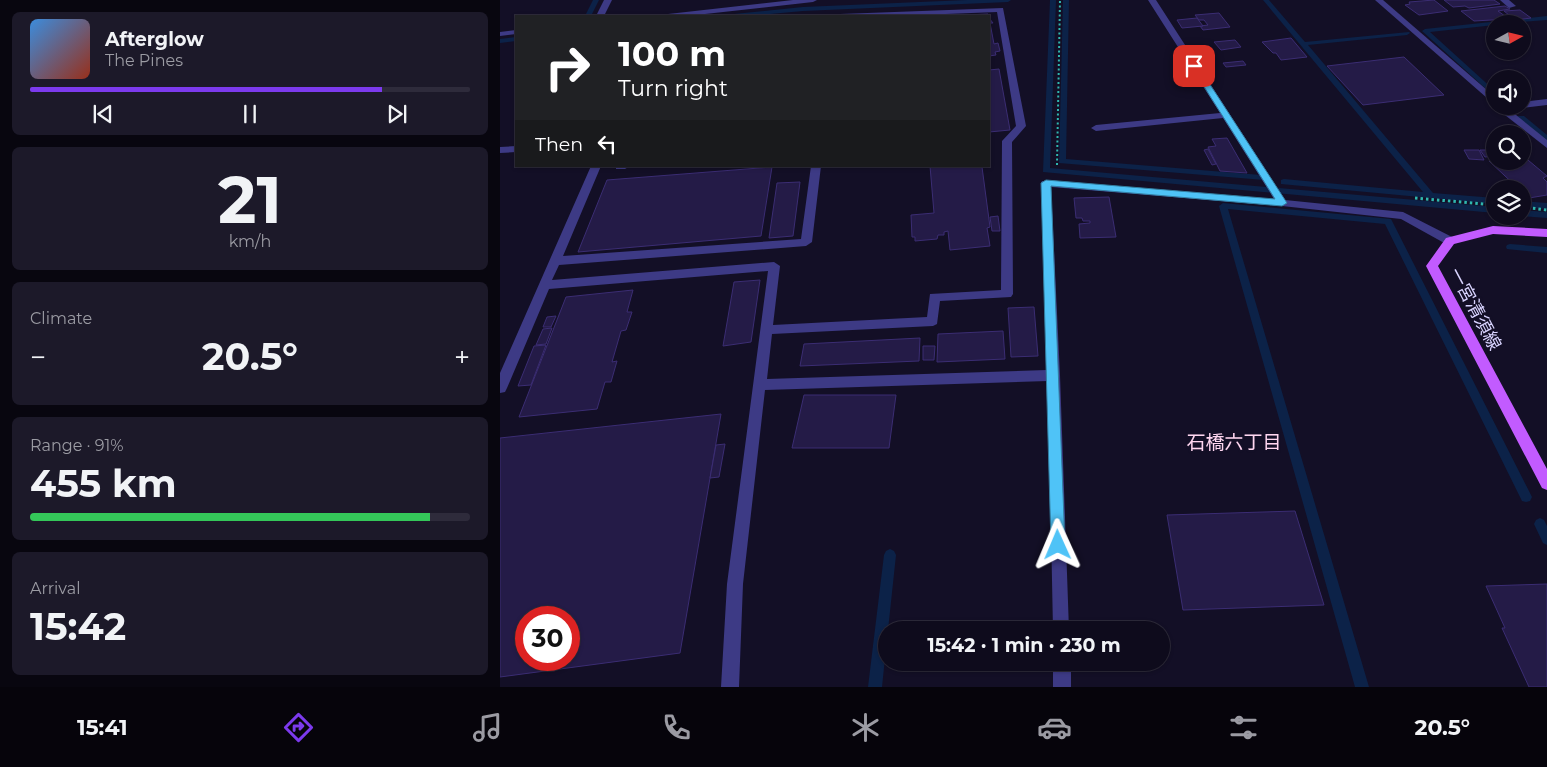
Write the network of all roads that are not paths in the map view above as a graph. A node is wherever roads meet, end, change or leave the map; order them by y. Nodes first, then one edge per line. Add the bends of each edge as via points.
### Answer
1 (608, 0) edge
2 (813, 0) edge
3 (1152, 0) edge
4 (1379, 0) edge
5 (1504, 0) edge
6 (1512, 6) dead end
7 (600, 15) edge
8 (677, 15) edge
9 (867, 15) edge
10 (515, 32) edge
11 (500, 34) edge
12 (1486, 93) edge
13 (1547, 102) edge
14 (1531, 103) edge
15 (1226, 115) junction
16 (1512, 115) edge
17 (1096, 128) dead end
18 (1547, 145) edge
19 (515, 149) edge
20 (500, 150) edge
21 (596, 167) edge
22 (816, 167) edge
23 (1282, 203) junction
24 (1547, 232) edge
25 (1450, 241) junction
26 (555, 261) junction
27 (545, 285) junction
28 (766, 330) junction
29 (1054, 375) junction
30 (760, 385) junction
31 (500, 388) edge
32 (1547, 483) edge
33 (1061, 621) edge
34 (1062, 671) edge
35 (730, 687) edge
36 (1062, 687) edge

1 - 7 street
2 - 8 street
3 - 15 street
4 - 12 street
5 - 6 street
9 - 28 street via 1000,10 1021,126 1007,141 1007,294 934,297 933,321
10 - 11 street
13 - 14 street
15 - 17 street
15 - 23 street
16 - 18 street
19 - 20 street
21 - 26 street
22 - 26 street via 806,242
23 - 25 street via 1403,216
23 - 29 street via 1046,183
24 - 25 main road, 一宮清須線 via 1493,230
25 - 32 main road, 一宮清須線 via 1432,266
26 - 27 street
27 - 28 street via 774,266
27 - 31 street
28 - 30 street
29 - 30 street
29 - 33 street
30 - 35 street via 735,584
34 - 36 street

